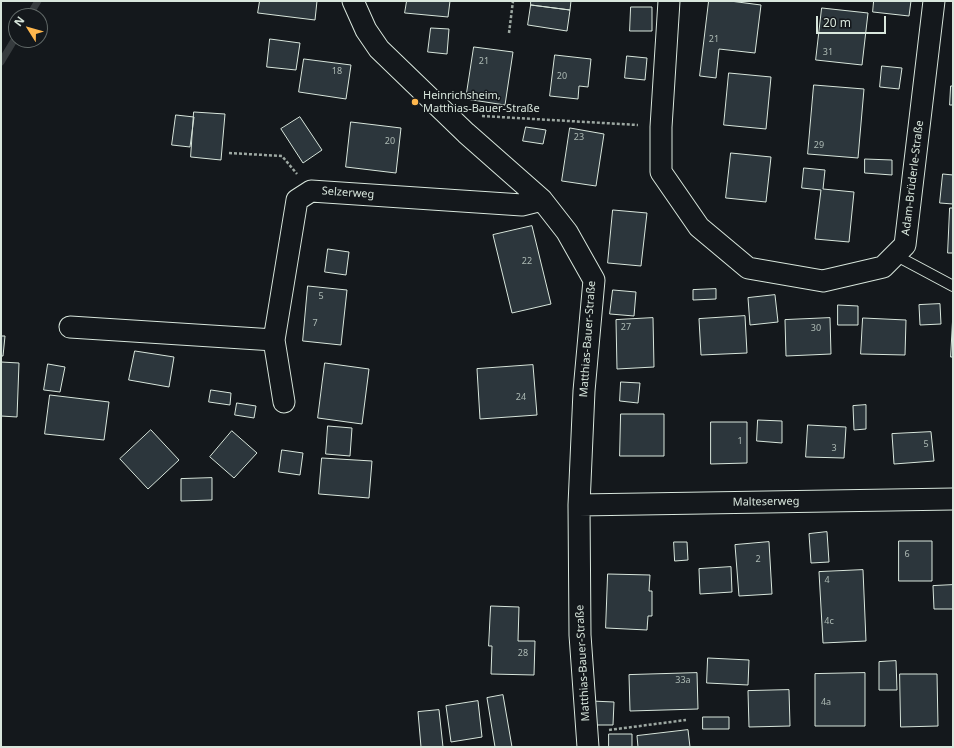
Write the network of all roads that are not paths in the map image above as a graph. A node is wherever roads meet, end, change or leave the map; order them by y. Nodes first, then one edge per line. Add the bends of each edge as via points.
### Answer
1 (353, 1) edge
2 (669, 1) edge
3 (934, 1) edge
4 (542, 200) junction
5 (895, 255) junction
6 (953, 286) edge
7 (70, 327) dead end
8 (274, 340) junction
9 (284, 402) dead end
10 (953, 499) edge
11 (579, 505) junction
12 (587, 740) edge

1 - 4 street, Matthias-Bauer-Straße via 366,30 379,49 446,114
2 - 5 street, Adam-Brüderle-Straße via 661,126 661,172 699,227 748,268 823,281 883,267
3 - 5 street, Adam-Brüderle-Straße via 905,245
4 - 8 street, Selzerweg via 522,205 311,190 297,200
4 - 11 street, Matthias-Bauer-Straße via 567,232 594,280 584,391
5 - 6 lane
7 - 8 street
8 - 9 street, Selzerweg
10 - 11 street, Malteserweg
11 - 12 street, Matthias-Bauer-Straße via 580,635

